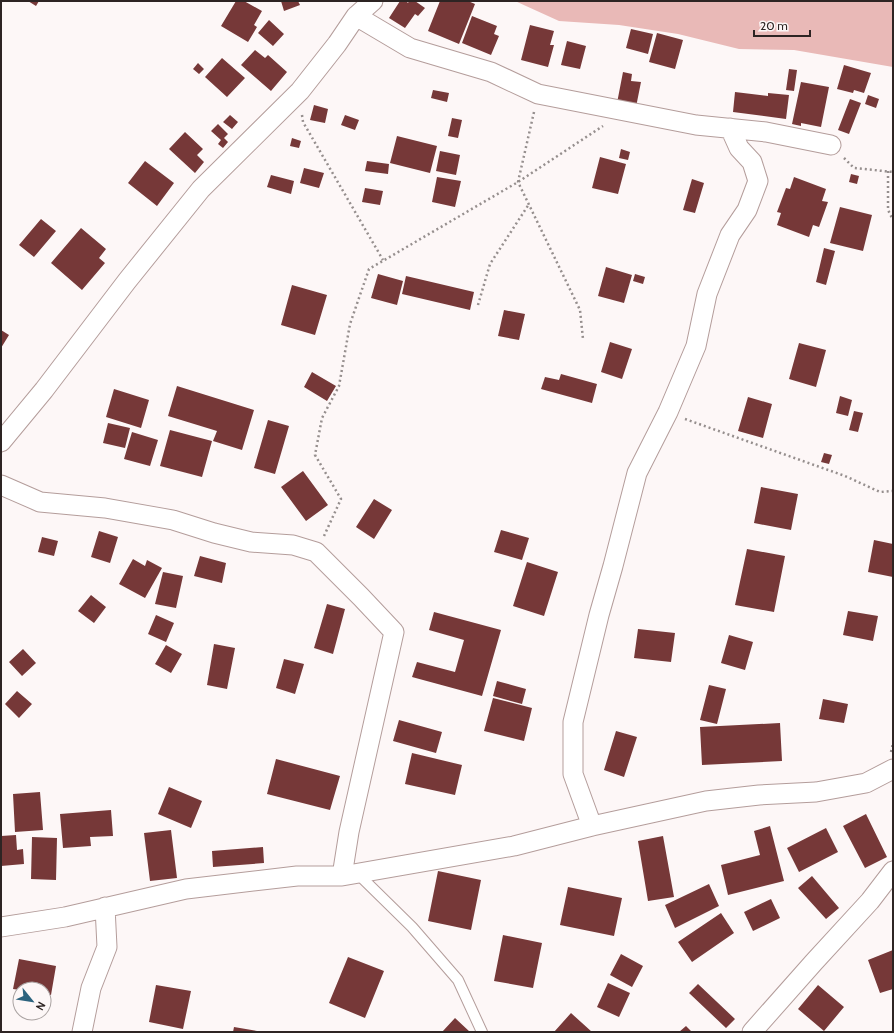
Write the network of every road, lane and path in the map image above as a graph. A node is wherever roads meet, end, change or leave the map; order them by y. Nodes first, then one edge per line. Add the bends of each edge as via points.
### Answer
1 (373, 1) edge
2 (356, 16) junction
3 (300, 91) junction
4 (538, 94) junction
5 (624, 111) junction
6 (730, 128) junction
7 (831, 145) joint
8 (888, 171) junction
9 (893, 172) edge
10 (518, 182) junction
11 (529, 204) junction
12 (893, 220) edge
13 (384, 260) junction
14 (478, 305) dead end
15 (583, 339) dead end
16 (668, 412) junction
17 (1, 442) edge
18 (1, 485) edge
19 (893, 491) edge
20 (316, 552) junction
21 (893, 769) edge
22 (592, 826) junction
23 (893, 871) edge
24 (350, 875) junction
25 (104, 907) junction
26 (1, 927) edge
27 (82, 1032) edge
28 (482, 1032) edge
29 (752, 1032) edge

1 - 2 street
2 - 3 street
2 - 4 street via 410,48 491,72
3 - 13 path via 303,122
3 - 17 street via 201,189
4 - 5 street
4 - 10 path
5 - 6 street via 696,125
5 - 10 path
6 - 7 street via 766,132
6 - 16 street via 739,148 752,162 758,181 747,210 730,235 707,294 696,346
7 - 8 path via 854,168
8 - 9 path
8 - 12 path via 888,210
10 - 11 path
10 - 13 path
11 - 14 path via 490,264
11 - 15 path via 580,310
13 - 20 path via 369,269 350,324 339,386 322,418 315,455 341,499
16 - 19 path via 845,476 880,492
16 - 22 street via 637,473 573,722 573,774
18 - 20 street via 40,502 105,508 174,520 251,542 293,545
20 - 24 street via 394,632 352,817
21 - 22 street via 866,783 816,792 706,801
22 - 24 street via 514,846
23 - 29 street via 870,901
24 - 25 street via 297,876 186,889
24 - 28 lane via 412,927 458,980
25 - 26 street via 65,917
25 - 27 street via 107,947 91,988

